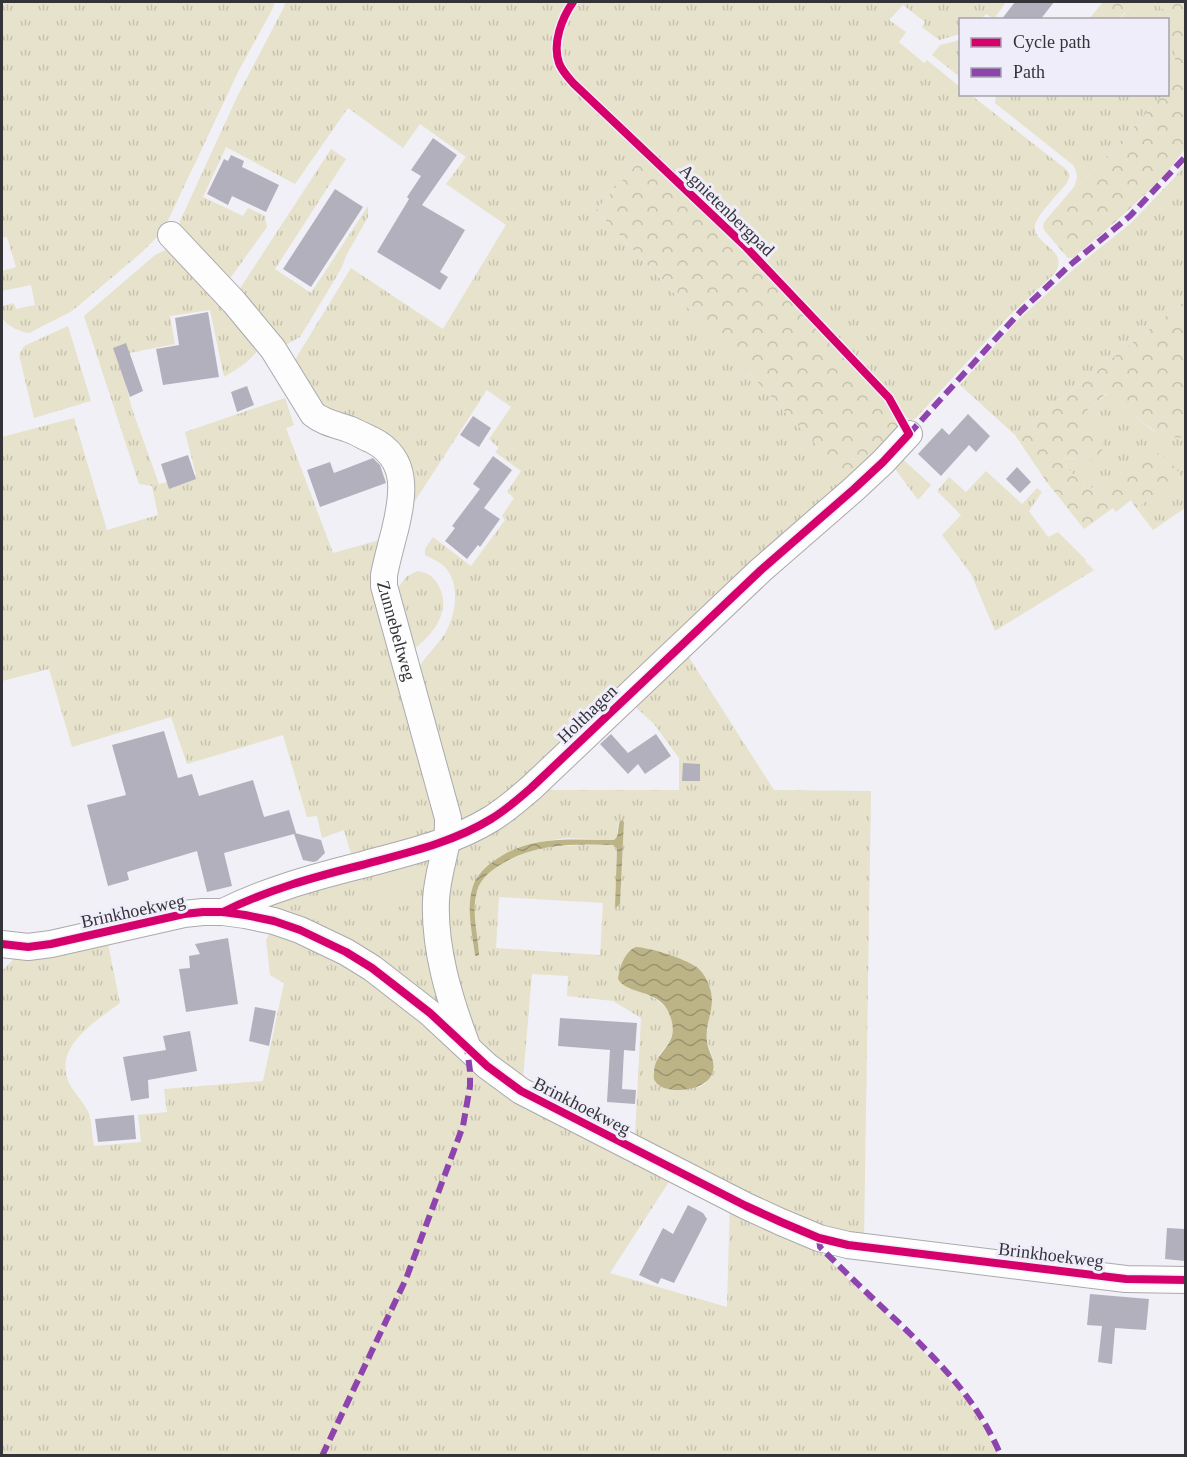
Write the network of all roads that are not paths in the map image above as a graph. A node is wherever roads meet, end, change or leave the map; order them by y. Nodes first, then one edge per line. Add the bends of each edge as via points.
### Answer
1 (171, 235) dead end
2 (909, 434) dead end
3 (447, 840) junction
4 (223, 912) junction
5 (2, 944) edge
6 (467, 1046) junction
7 (1185, 1280) edge

1 - 3 street, Zunnebeltweg via 273,349 313,414 378,443 395,461 402,483 401,503 384,586 448,818
2 - 3 street, Holthagen via 525,794 490,820
3 - 4 street, Holthagen via 318,876
3 - 6 street, Zunnebeltweg via 436,901 437,938
4 - 5 street, Brinkhoekweg via 184,914 51,944
4 - 6 street, Brinkhoekweg via 274,921 346,952 396,985
6 - 7 street, Brinkhoekweg via 521,1091 746,1206 819,1238 848,1245 1104,1277

